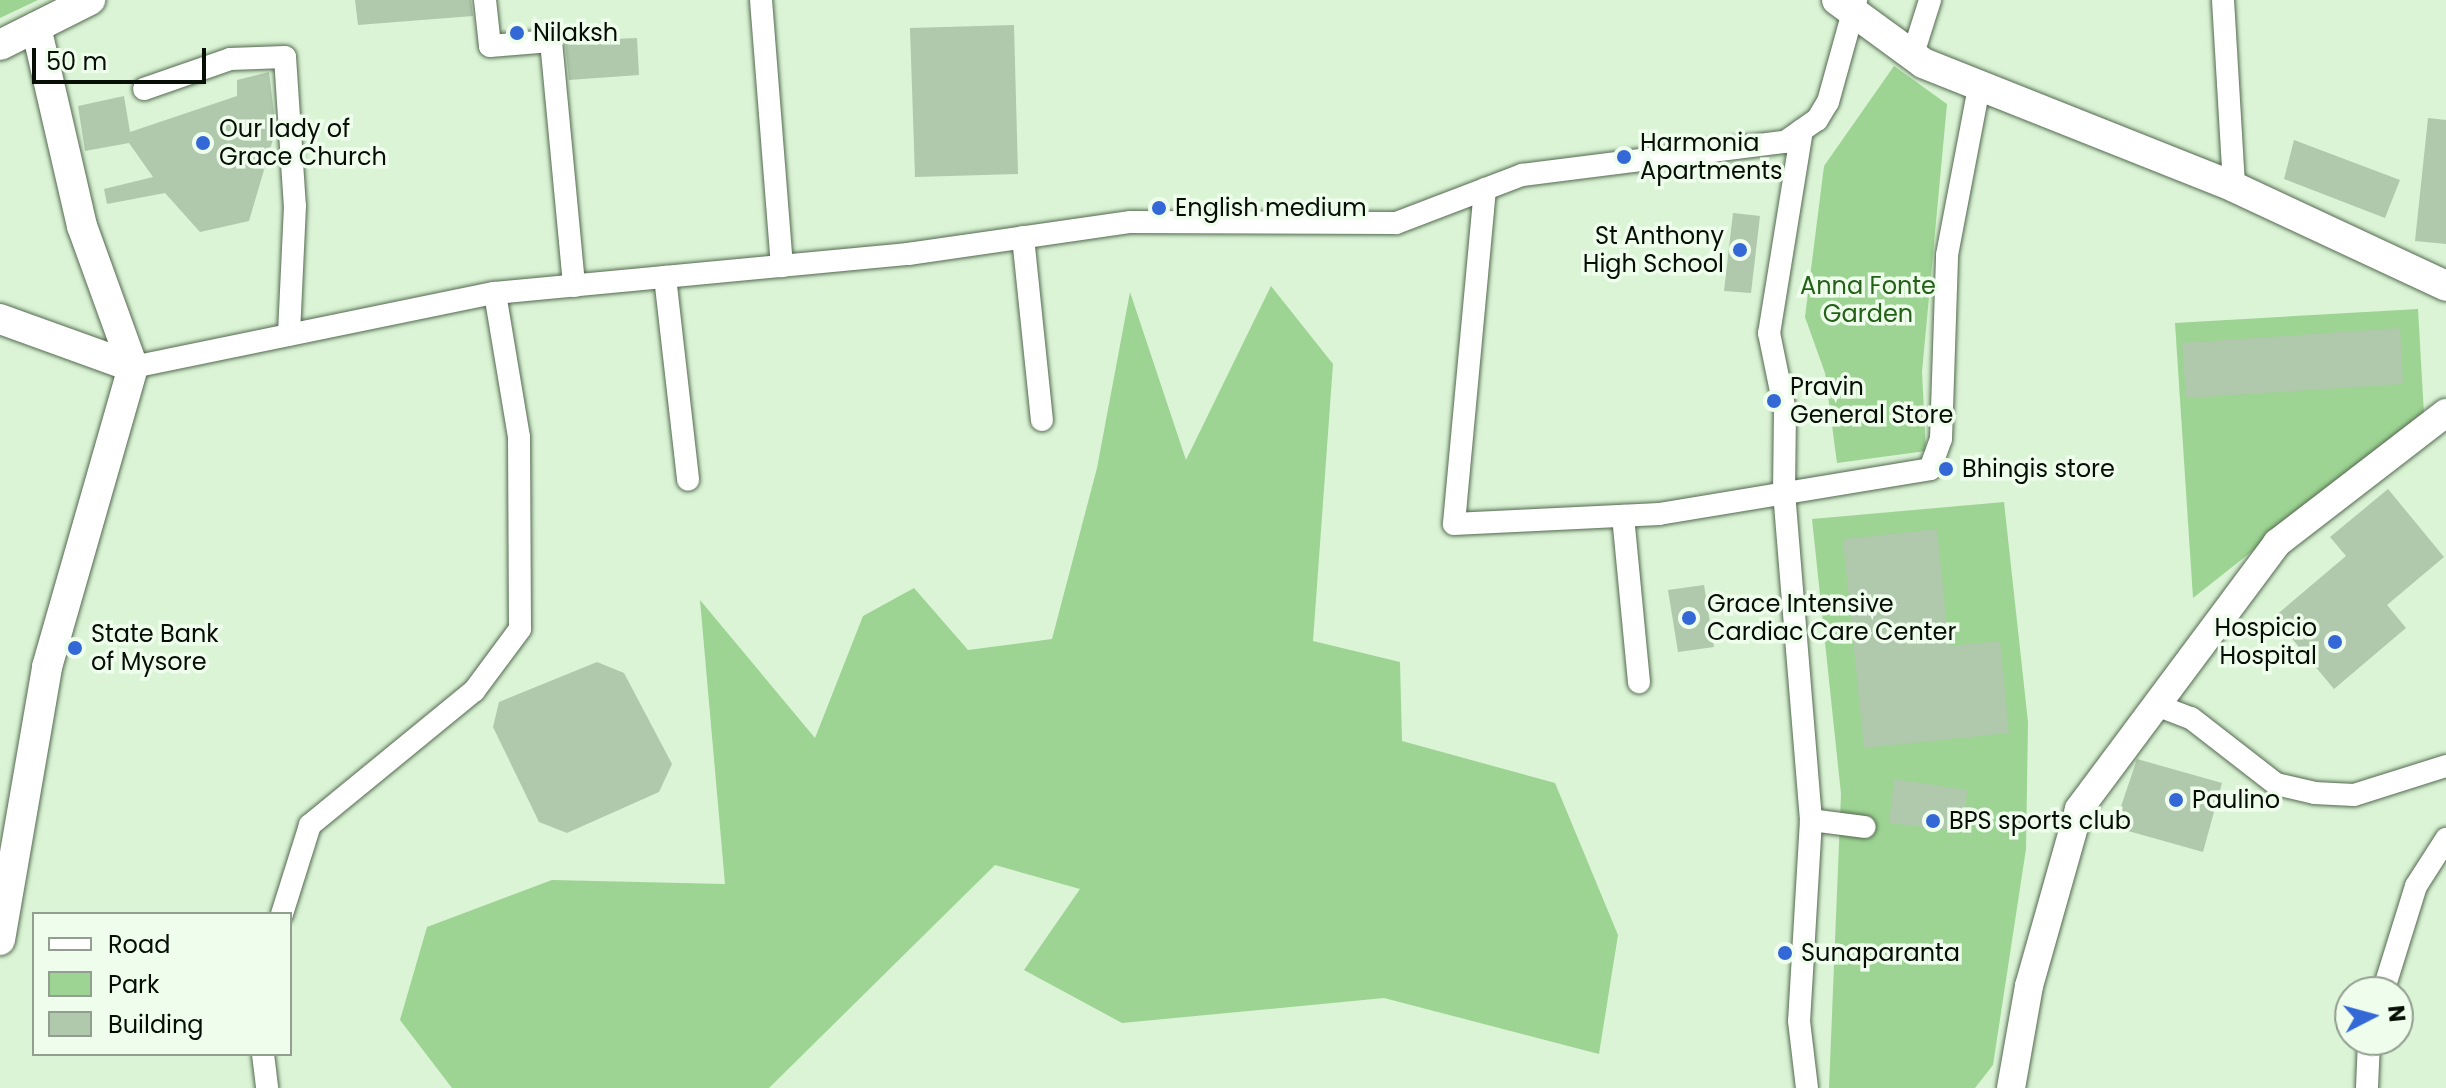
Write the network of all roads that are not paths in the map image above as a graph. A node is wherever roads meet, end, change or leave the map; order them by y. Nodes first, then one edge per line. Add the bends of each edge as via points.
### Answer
1 (90, 0) edge
2 (485, 0) edge
3 (761, 0) edge
4 (1930, 0) edge
5 (2223, 0) edge
6 (1850, 3) edge
7 (36, 27) junction
8 (0, 45) edge
9 (1913, 54) junction
10 (1979, 88) junction
11 (144, 89) dead end
12 (1802, 130) junction
13 (2234, 187) junction
14 (1485, 189) junction
15 (1023, 237) junction
16 (782, 266) junction
17 (665, 277) junction
18 (574, 286) junction
19 (2446, 286) edge
20 (495, 293) junction
21 (0, 319) edge
22 (289, 335) junction
23 (133, 367) junction
24 (2446, 413) edge
25 (1042, 420) dead end
26 (688, 480) dead end
27 (1784, 492) junction
28 (1623, 516) junction
29 (1639, 682) dead end
30 (2159, 706) junction
31 (2446, 766) edge
32 (1811, 820) junction
33 (1865, 827) dead end
34 (2446, 839) edge
35 (283, 912) edge
36 (0, 940) edge
37 (2388, 976) edge
38 (263, 1056) edge
39 (2368, 1056) edge
40 (267, 1088) edge
41 (1807, 1088) edge
42 (2011, 1088) edge
43 (2367, 1088) edge

1 - 7 main road
2 - 18 street via 490,46 551,41
3 - 16 street
4 - 9 street
5 - 13 street
6 - 9 main road
6 - 12 street via 1828,102
7 - 8 main road
7 - 23 main road via 82,226
9 - 10 main road
10 - 13 main road
10 - 27 street via 1947,255 1941,439 1930,469
11 - 22 street via 230,59 285,57 295,206
12 - 14 street via 1785,142 1605,160
12 - 27 street via 1769,333 1785,411
13 - 19 main road
14 - 15 street via 1396,223 1131,222
14 - 28 street via 1454,524
15 - 16 street
15 - 25 street
16 - 17 street
17 - 18 street
17 - 26 street
18 - 20 street
20 - 22 street
20 - 35 street via 519,437 520,629 474,691 310,825
21 - 23 main road
22 - 23 street
23 - 36 main road via 47,667
24 - 30 street via 2277,543
27 - 28 street
27 - 32 street
28 - 29 street
30 - 31 street via 2191,718 2276,784 2314,793 2354,795
30 - 42 street via 2079,809 2029,986
32 - 33 street
32 - 41 street via 1799,1021
34 - 37 street via 2416,886
38 - 40 street
39 - 43 street

